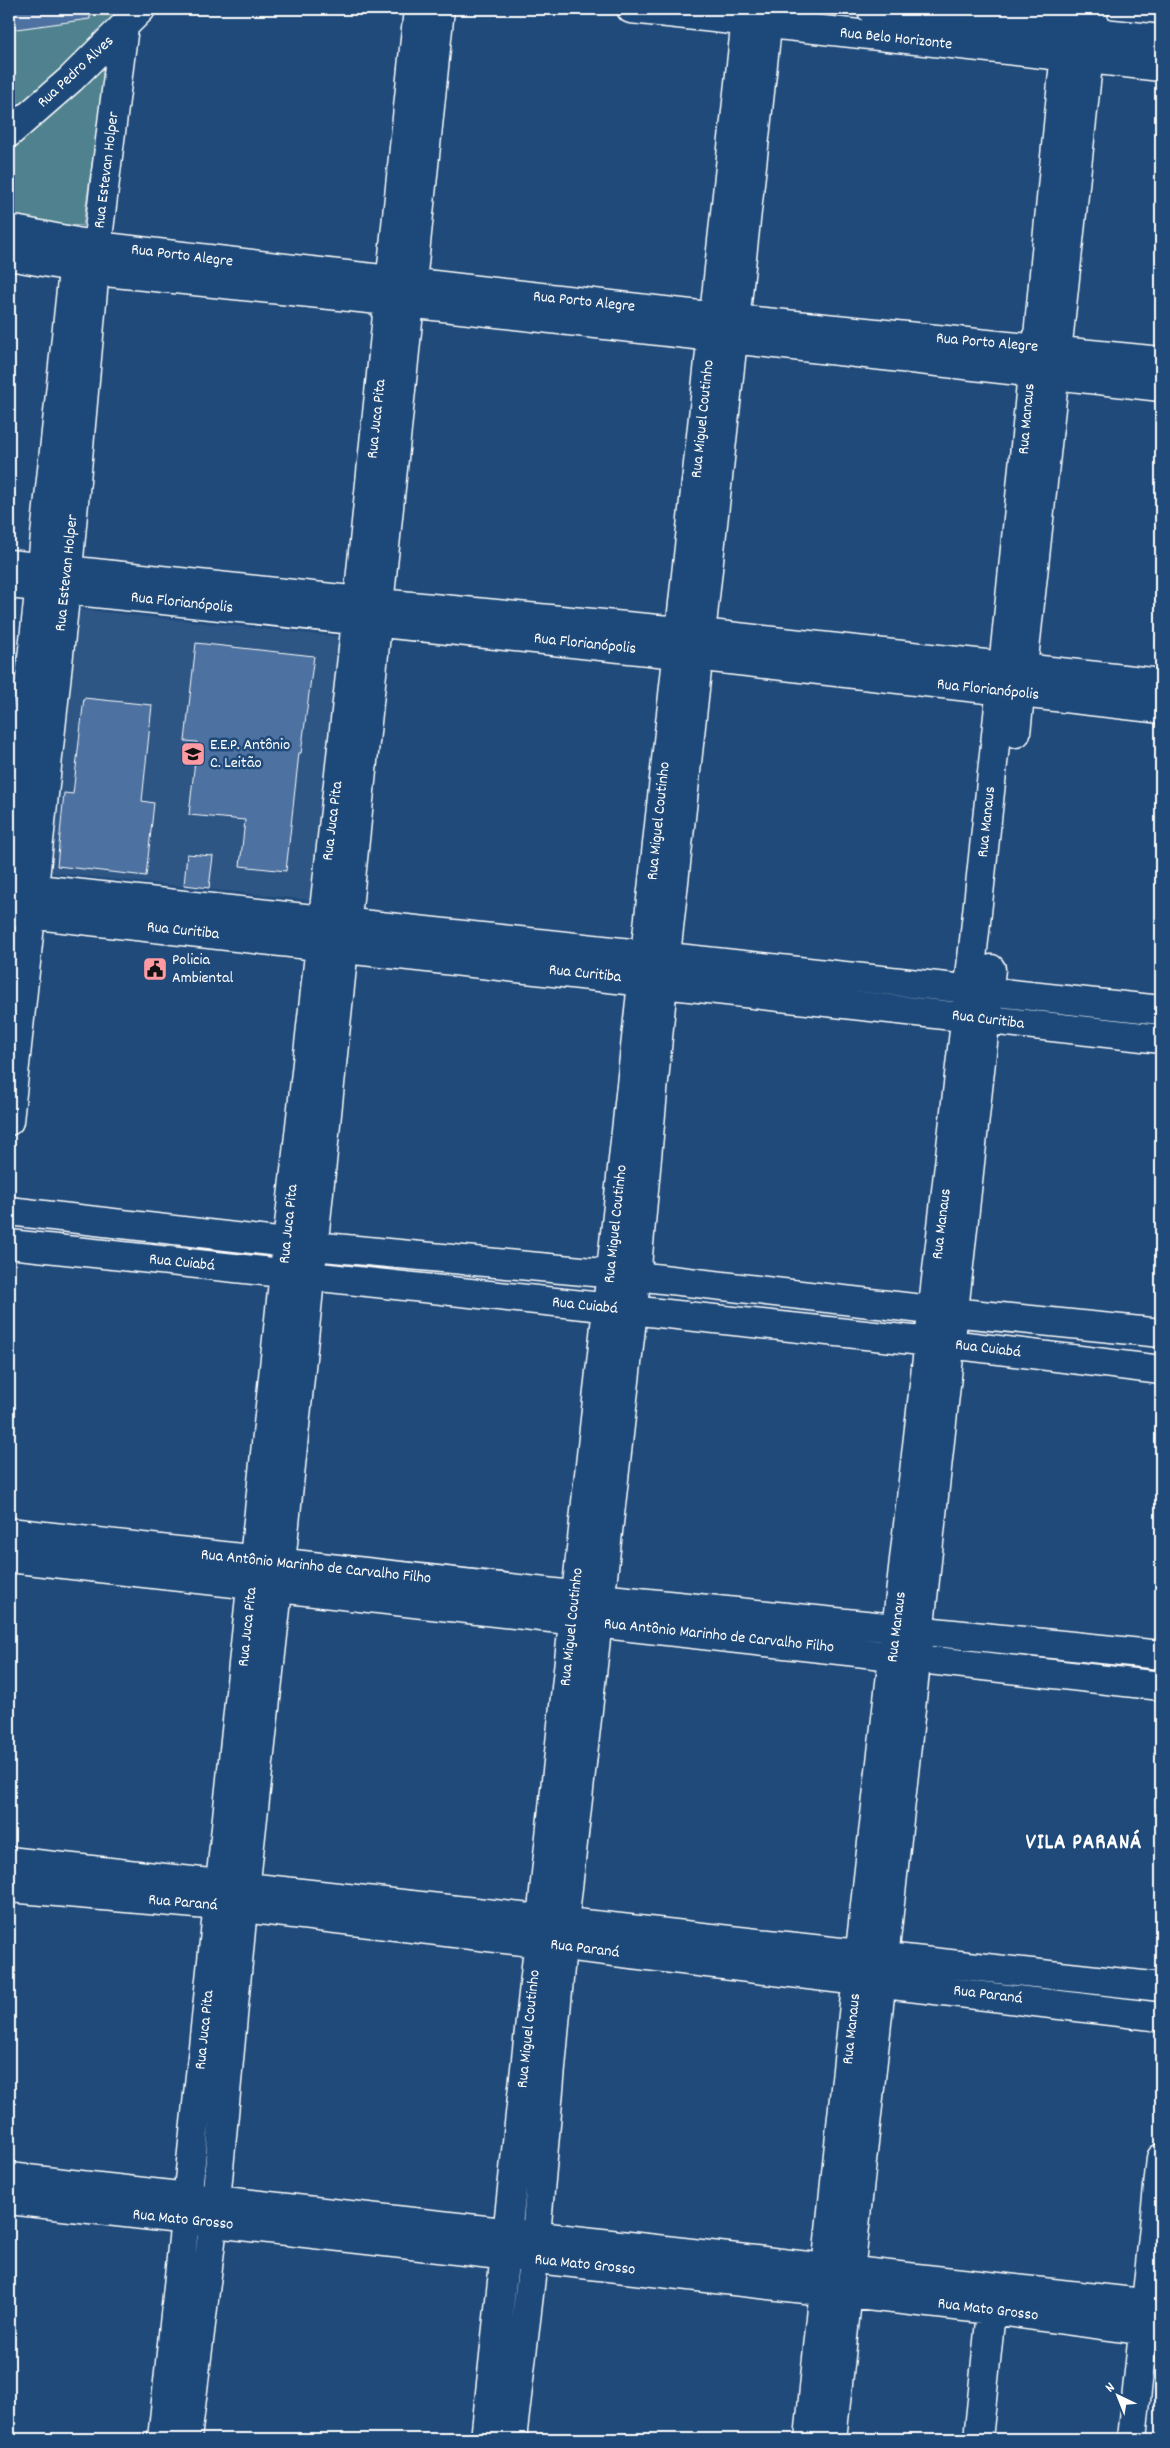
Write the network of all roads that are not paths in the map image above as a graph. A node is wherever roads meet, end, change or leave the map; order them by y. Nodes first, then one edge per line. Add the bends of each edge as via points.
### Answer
1 (418, 9) edge
2 (440, 9) edge
3 (631, 9) edge
4 (871, 9) edge
5 (757, 16) edge
6 (133, 18) edge
7 (1080, 20) edge
8 (1161, 39) edge
9 (1076, 58) junction
10 (1161, 67) edge
11 (9, 133) edge
12 (9, 229) edge
13 (9, 256) edge
14 (85, 257) junction
15 (400, 292) junction
16 (724, 328) junction
17 (1045, 361) junction
18 (1161, 361) edge
19 (1161, 387) edge
20 (9, 564) edge
21 (54, 579) junction
22 (9, 584) edge
23 (368, 612) junction
24 (689, 644) junction
25 (1012, 680) junction
26 (1161, 683) edge
27 (1161, 709) edge
28 (9, 876) edge
29 (21, 901) edge
30 (333, 934) junction
31 (654, 969) junction
32 (979, 990) junction
33 (1161, 1010) edge
34 (975, 1018) junction
35 (1161, 1039) edge
36 (9, 1121) edge
37 (9, 1211) edge
38 (287, 1242) junction
39 (9, 1244) edge
40 (313, 1246) junction
41 (623, 1275) junction
42 (297, 1276) junction
43 (620, 1309) junction
44 (942, 1311) junction
45 (1161, 1333) edge
46 (938, 1343) junction
47 (1161, 1370) edge
48 (9, 1532) edge
49 (9, 1558) edge
50 (267, 1574) junction
51 (586, 1610) junction
52 (908, 1629) junction
53 (1161, 1655) edge
54 (905, 1656) junction
55 (1161, 1686) edge
56 (9, 1862) edge
57 (9, 1888) edge
58 (232, 1897) junction
59 (551, 1933) junction
60 (871, 1968) junction
61 (1161, 1987) edge
62 (1161, 2017) edge
63 (1161, 2158) edge
64 (9, 2177) edge
65 (9, 2200) edge
66 (186, 2208) junction
67 (214, 2212) junction
68 (506, 2244) junction
69 (534, 2248) junction
70 (837, 2280) junction
71 (992, 2298) junction
72 (1154, 2304) edge
73 (1152, 2332) edge
74 (162, 2439) edge
75 (188, 2439) edge
76 (485, 2439) edge
77 (512, 2439) edge
78 (809, 2439) edge
79 (832, 2439) edge
80 (978, 2439) edge
81 (1132, 2439) edge

1 - 15 street, Rua Juca Pita
2 - 15 street, Rua Juca Pita
3 - 5 street, Rua Belo Horizonte
4 - 7 street, Rua Belo Horizonte
5 - 9 street, Rua Belo Horizonte
5 - 16 street, Rua Miguel Coutinho
6 - 11 street, Rua Pedro Alves via 71,79
6 - 14 street, Rua Estevan Holper
7 - 8 street, Rua Belo Horizonte
7 - 9 street, Rua Manaus
9 - 10 street, Rua Belo Horizonte
9 - 17 street, Rua Manaus
12 - 14 street, Rua Porto Alegre
13 - 14 street, Rua Porto Alegre
14 - 15 street, Rua Porto Alegre
14 - 21 street, Rua Estevan Holper
15 - 16 street, Rua Porto Alegre
15 - 23 street, Rua Juca Pita
16 - 17 street, Rua Porto Alegre
16 - 24 street, Rua Miguel Coutinho
17 - 18 street, Rua Porto Alegre
17 - 19 street, Rua Porto Alegre
17 - 25 street, Rua Manaus
20 - 21 street, Rua Florianópolis
21 - 22 street, Rua Florianópolis
21 - 23 street, Rua Florianópolis
21 - 28 street, Rua Estevan Holper
21 - 29 street, Rua Estevan Holper
23 - 24 street, Rua Florianópolis
23 - 30 street, Rua Juca Pita
24 - 25 street, Rua Florianópolis
24 - 31 street, Rua Miguel Coutinho
25 - 26 street, Rua Florianópolis
25 - 27 street, Rua Florianópolis
25 - 32 street, Rua Manaus
29 - 30 street, Rua Curitiba
29 - 36 street, Rua Estevan Holper
30 - 31 street, Rua Curitiba
30 - 38 street, Rua Juca Pita
30 - 40 street, Rua Juca Pita
31 - 32 street, Rua Curitiba
31 - 34 street, Rua Curitiba
31 - 41 street, Rua Miguel Coutinho
32 - 33 street, Rua Curitiba
32 - 34 street, Rua Manaus
34 - 35 street, Rua Curitiba
34 - 44 street, Rua Manaus
37 - 38 street, Rua Cuiabá
38 - 40 street, Rua Cuiabá
38 - 42 street, Rua Juca Pita
39 - 42 street, Rua Cuiabá
40 - 41 street, Rua Cuiabá
40 - 42 street, Rua Juca Pita
41 - 43 street, Rua Miguel Coutinho
41 - 44 street, Rua Cuiabá
42 - 43 street, Rua Cuiabá
42 - 50 street, Rua Juca Pita
43 - 46 street, Rua Cuiabá
43 - 51 street, Rua Miguel Coutinho
44 - 45 street, Rua Cuiabá
44 - 46 street, Rua Manaus
46 - 47 street, Rua Cuiabá
46 - 52 street, Rua Manaus
48 - 50 street, Rua Antônio Marinho de Carvalho Filho
49 - 50 street, Rua Antônio Marinho de Carvalho Filho
50 - 51 street, Rua Antônio Marinho de Carvalho Filho
50 - 58 street, Rua Juca Pita
51 - 52 street, Rua Antônio Marinho de Carvalho Filho
51 - 54 street, Rua Antônio Marinho de Carvalho Filho
51 - 59 street, Rua Miguel Coutinho
52 - 53 street, Rua Antônio Marinho de Carvalho Filho
52 - 54 street, Rua Manaus
54 - 55 street, Rua Antônio Marinho de Carvalho Filho
54 - 60 street, Rua Manaus
56 - 58 street, Rua Paraná
57 - 58 street, Rua Paraná
58 - 59 street, Rua Paraná
58 - 66 street, Rua Juca Pita
58 - 67 street, Rua Juca Pita
59 - 60 street, Rua Paraná
59 - 68 street, Rua Miguel Coutinho
59 - 69 street, Rua Miguel Coutinho
60 - 61 street, Rua Paraná
60 - 62 street, Rua Paraná
60 - 70 street, Rua Manaus
63 - 72 street
64 - 66 street, Rua Mato Grosso
65 - 66 street, Rua Mato Grosso
66 - 67 street, Rua Mato Grosso
66 - 74 street, Rua Juca Pita
67 - 68 street, Rua Mato Grosso
67 - 75 street, Rua Juca Pita
68 - 69 street, Rua Mato Grosso
68 - 76 street, Rua Miguel Coutinho
69 - 70 street, Rua Mato Grosso
69 - 77 street, Rua Miguel Coutinho
70 - 71 street, Rua Mato Grosso
70 - 78 street, Rua Manaus
70 - 79 street, Rua Manaus
71 - 72 street, Rua Mato Grosso
71 - 73 street, Rua Mato Grosso
71 - 80 street
72 - 73 street
73 - 81 street

